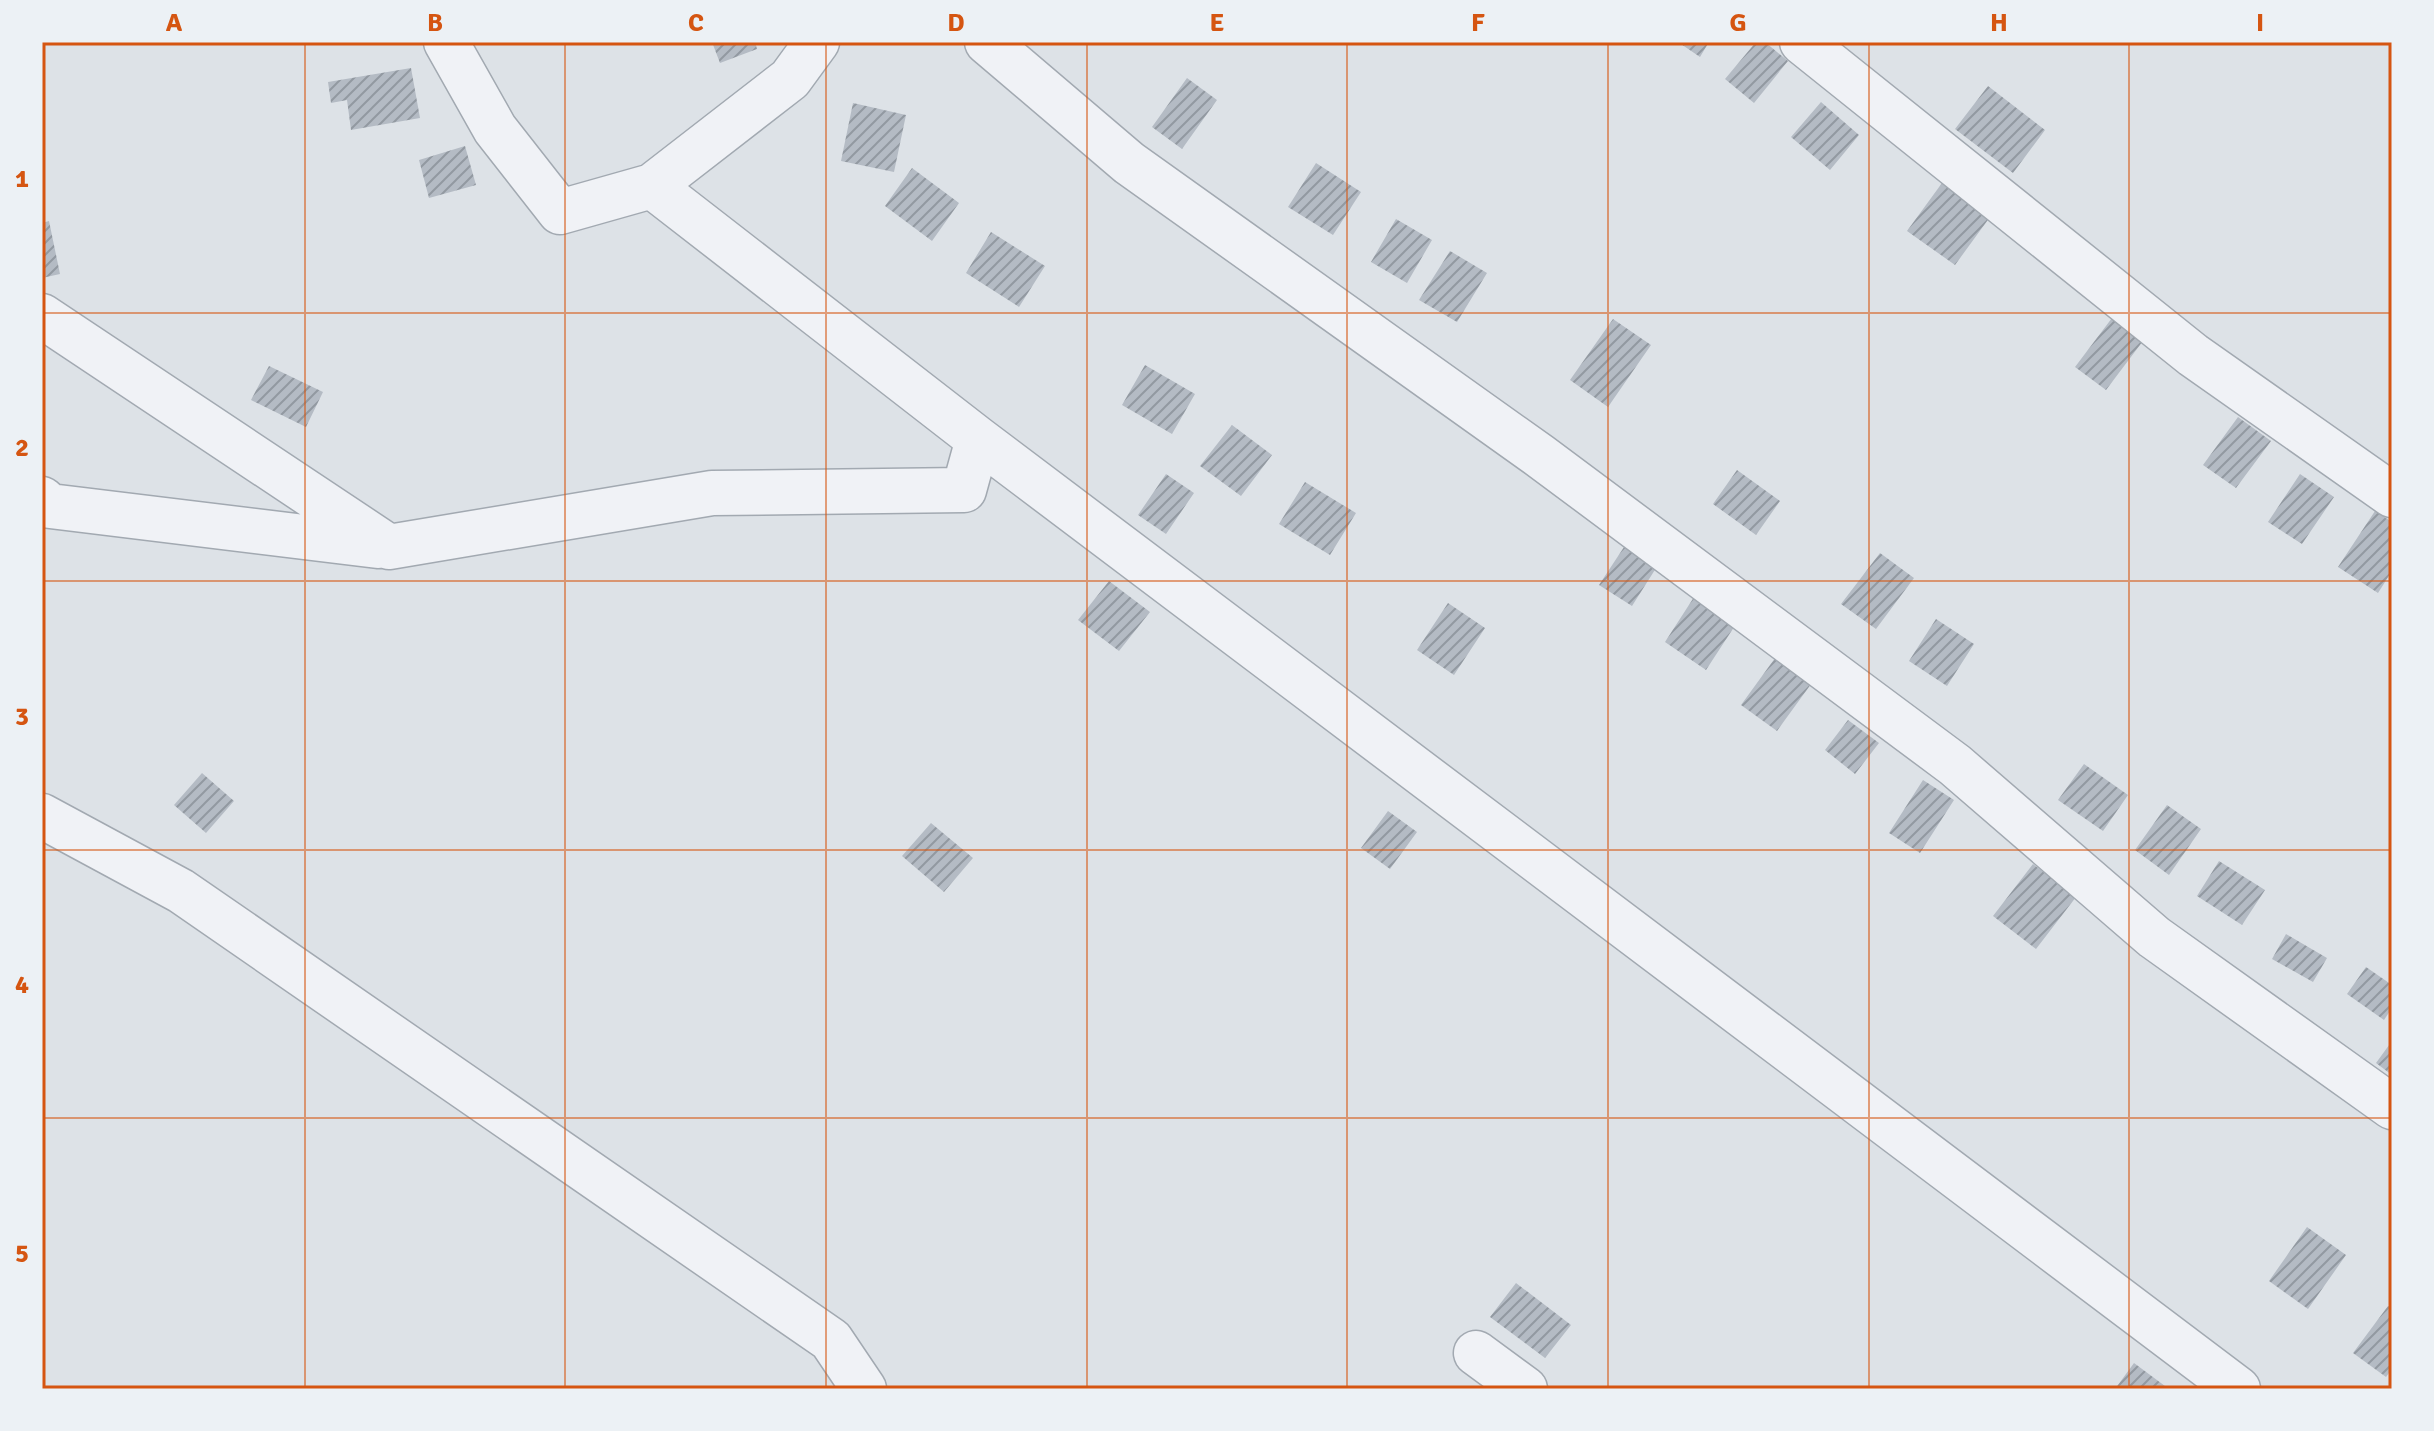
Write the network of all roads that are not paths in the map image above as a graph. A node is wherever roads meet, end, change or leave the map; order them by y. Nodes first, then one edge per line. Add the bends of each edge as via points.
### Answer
1 (446, 42) edge
2 (817, 42) edge
3 (987, 42) edge
4 (1802, 42) edge
5 (784, 60) edge
6 (652, 186) junction
7 (42, 316) edge
8 (978, 439) junction
9 (2392, 495) edge
10 (45, 509) edge
11 (389, 547) junction
12 (42, 816) edge
13 (2392, 1107) edge
14 (1476, 1353) dead end
15 (864, 1389) edge
16 (1525, 1389) edge
17 (2238, 1389) edge

1 - 6 street via 495,129 560,212
2 - 5 street
3 - 13 street via 1129,163 1540,456 1955,765 2154,937
4 - 9 street via 2193,355
5 - 6 street
6 - 8 street
7 - 11 street
8 - 11 street via 964,490 712,493
8 - 17 street
10 - 11 street
12 - 15 street via 181,891 831,1340
14 - 16 street

